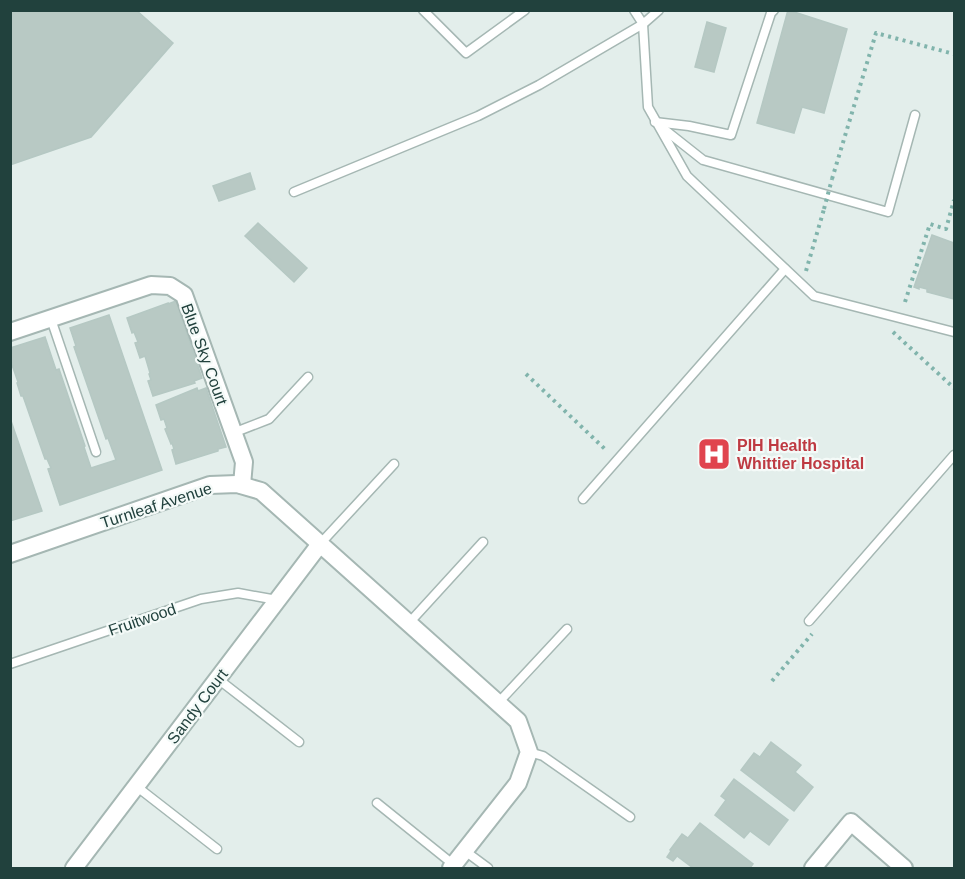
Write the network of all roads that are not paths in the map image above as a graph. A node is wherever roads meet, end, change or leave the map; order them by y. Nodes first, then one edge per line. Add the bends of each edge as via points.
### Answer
1 (423, 10) edge
2 (525, 10) edge
3 (634, 10) edge
4 (659, 10) edge
5 (774, 10) edge
6 (643, 24) junction
7 (915, 116) dead end
8 (655, 122) junction
9 (294, 192) dead end
10 (785, 269) junction
11 (51, 319) junction
12 (10, 332) edge
13 (954, 332) edge
14 (308, 377) dead end
15 (233, 433) junction
16 (96, 452) dead end
17 (954, 454) edge
18 (394, 464) dead end
19 (242, 485) junction
20 (583, 499) dead end
21 (483, 542) dead end
22 (320, 544) junction
23 (10, 554) edge
24 (278, 600) junction
25 (809, 621) dead end
26 (409, 623) junction
27 (567, 629) dead end
28 (10, 664) edge
29 (218, 679) junction
30 (498, 703) junction
31 (299, 742) dead end
32 (530, 752) junction
33 (136, 786) junction
34 (377, 803) dead end
35 (630, 817) dead end
36 (217, 849) dead end
37 (465, 851) junction
38 (453, 867) edge
39 (74, 868) edge
40 (488, 868) edge
41 (813, 868) edge
42 (904, 868) edge

1 - 2 lane via 466,53
3 - 6 lane
4 - 6 lane
5 - 8 lane via 731,135
6 - 8 lane via 648,107
6 - 9 lane via 478,117
7 - 8 lane via 888,212 702,160
8 - 10 lane via 687,176
10 - 13 lane via 814,296
10 - 20 lane
11 - 12 street, Blue Sky Court
11 - 15 street, Blue Sky Court via 151,285 170,286 184,295
11 - 16 lane
14 - 15 lane via 268,419
15 - 19 street, Blue Sky Court via 244,462
17 - 25 lane
18 - 22 lane
19 - 22 street, Turnleaf Avenue via 261,491
19 - 23 street, Turnleaf Avenue via 210,485
21 - 26 lane
22 - 24 street, Sandy Court
22 - 26 street, Turnleaf Avenue
24 - 28 lane, Fruitwood via 238,593 201,599
24 - 29 street, Sandy Court
26 - 30 street, Turnleaf Avenue
27 - 30 lane
29 - 31 lane
29 - 33 street, Sandy Court
30 - 32 street, Turnleaf Avenue via 518,721
32 - 35 lane via 543,756
32 - 37 street via 518,783
33 - 36 lane
33 - 39 street, Sandy Court
34 - 38 lane
37 - 38 street
37 - 40 lane
41 - 42 street via 851,822

